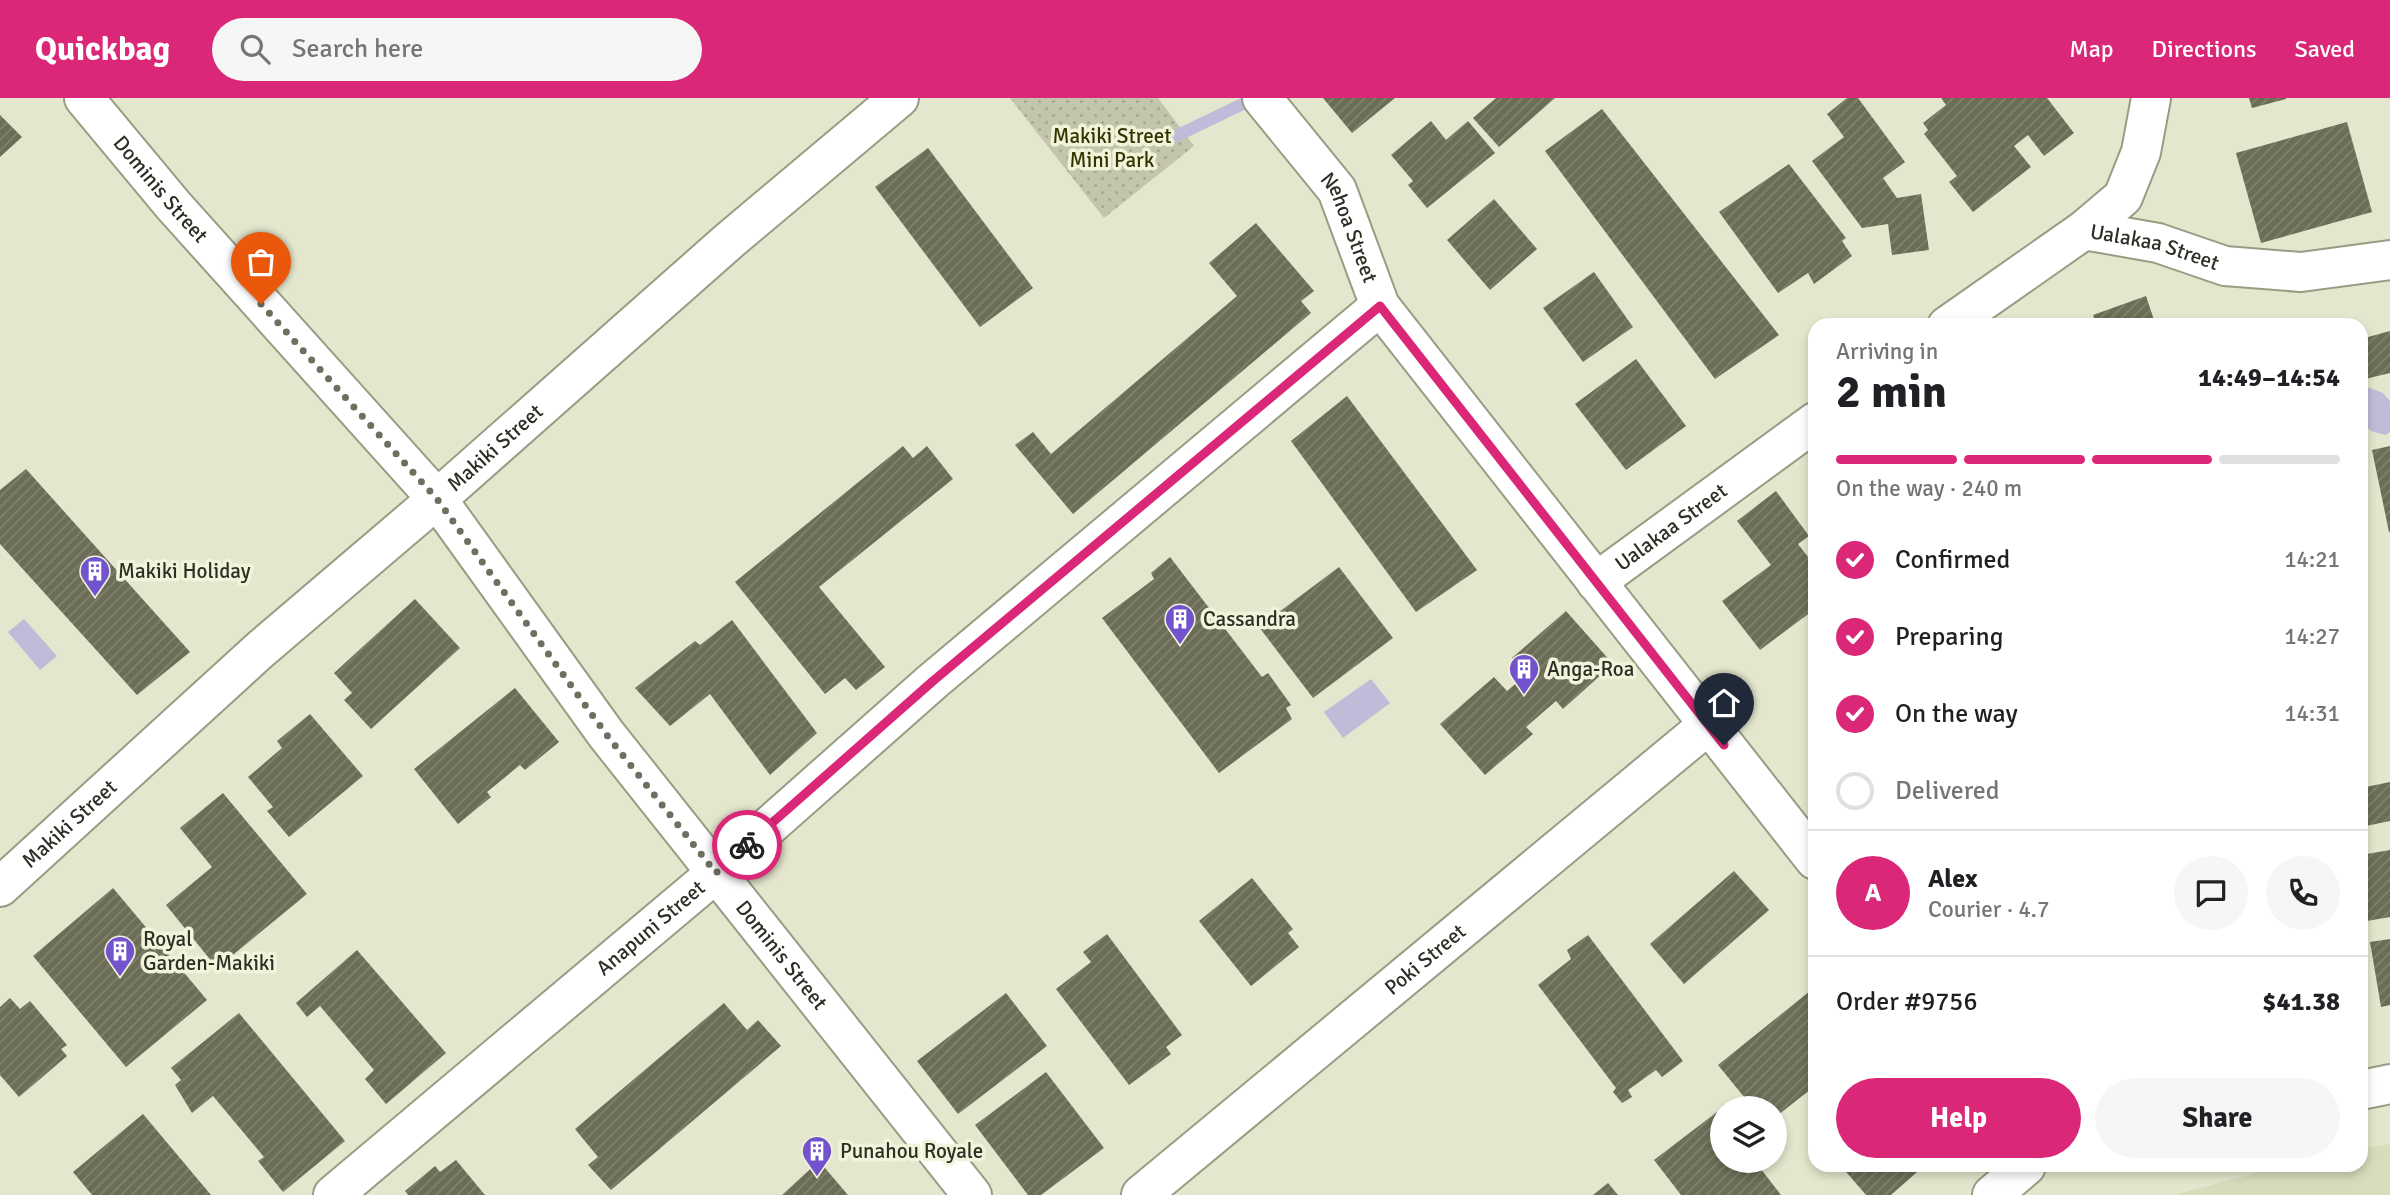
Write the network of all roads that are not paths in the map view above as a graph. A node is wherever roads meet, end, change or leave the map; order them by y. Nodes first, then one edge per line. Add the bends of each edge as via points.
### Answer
1 (84, 98) edge
2 (899, 98) edge
3 (2151, 98) edge
4 (1271, 108) edge
5 (2084, 230) junction
6 (2390, 260) edge
7 (1380, 306) junction
8 (1958, 318) edge
9 (1808, 427) edge
10 (437, 499) junction
11 (1596, 583) junction
12 (1708, 724) junction
13 (1808, 851) edge
14 (716, 873) junction
15 (0, 887) edge
16 (2390, 1084) edge
17 (2368, 1089) edge
18 (2018, 1172) edge
19 (333, 1195) edge
20 (971, 1195) edge
21 (1141, 1195) edge
22 (1992, 1195) edge

1 - 10 street, Dominis Street via 173,205
2 - 10 street, Makiki Street via 730,240
3 - 5 street via 2141,152 2123,197
4 - 7 street, Nehoa Street via 1337,190
5 - 6 street, Ualakaa Street via 2158,243 2225,266 2301,272
5 - 8 street, Ualakaa Street
7 - 11 street, Nehoa Street
7 - 14 street, Anapuni Street via 933,681
9 - 11 street, Ualakaa Street
10 - 14 street, Dominis Street via 606,734
10 - 15 street, Makiki Street via 261,649
11 - 12 street, Nehoa Street
12 - 13 street, Nehoa Street
12 - 21 street, Poki Street
14 - 19 street, Anapuni Street
14 - 20 street, Dominis Street
16 - 17 street
18 - 22 street

